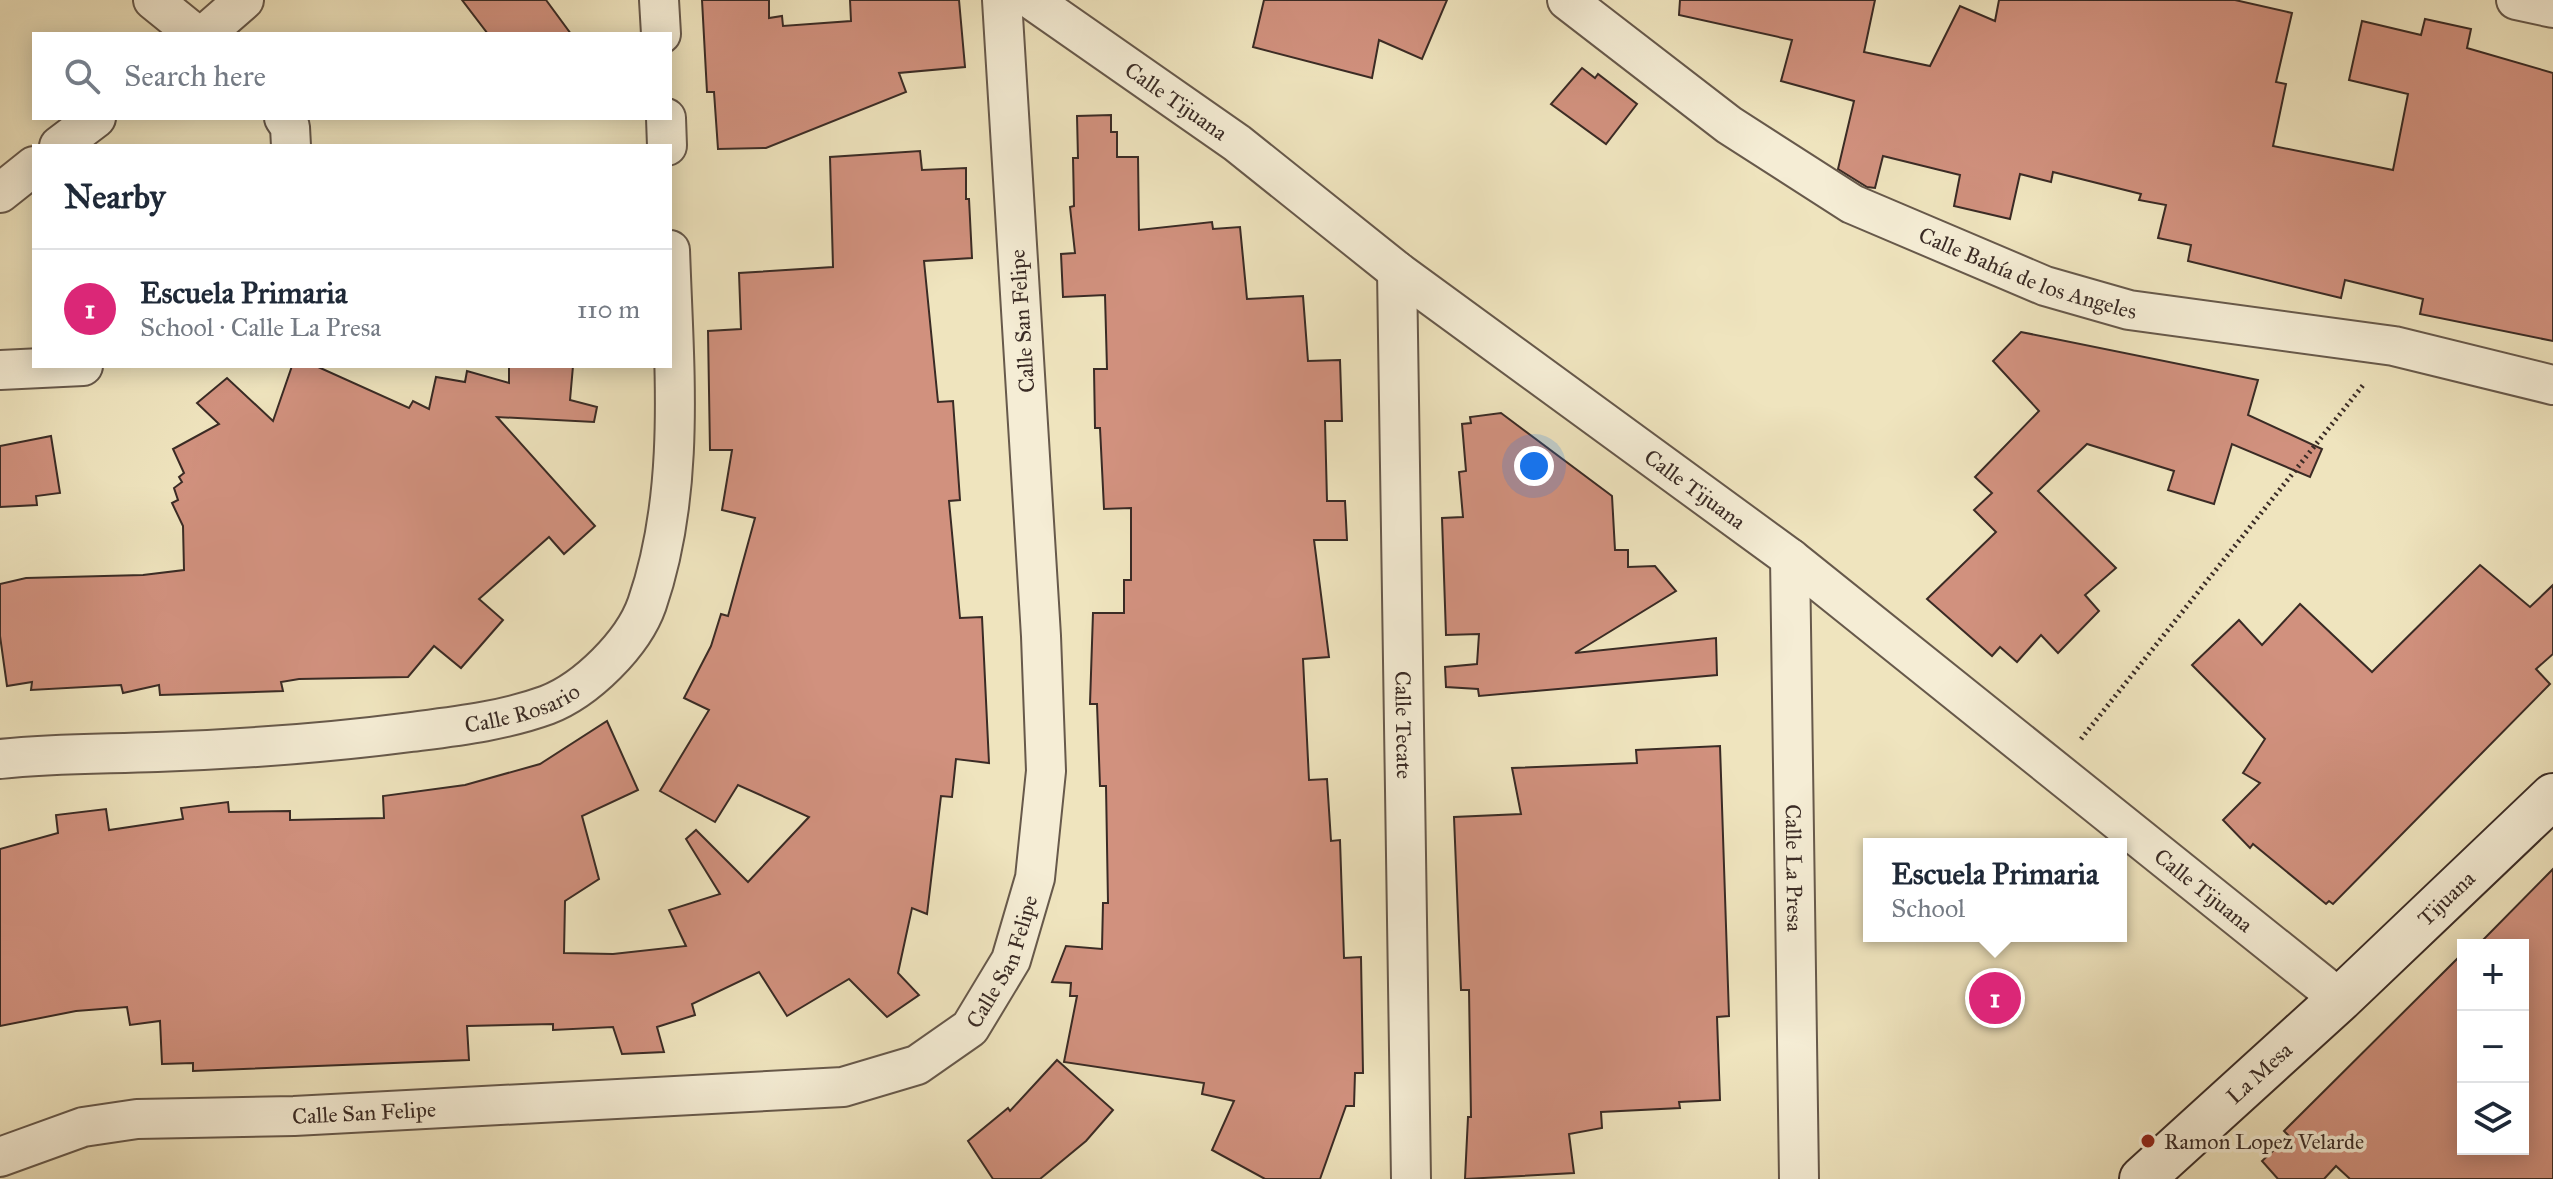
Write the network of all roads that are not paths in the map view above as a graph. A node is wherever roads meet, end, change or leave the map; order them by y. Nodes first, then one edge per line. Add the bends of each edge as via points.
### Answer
1 (244, 0) edge
2 (659, 0) edge
3 (1002, 0) edge
4 (1032, 0) edge
5 (1567, 0) edge
6 (2516, 0) edge
7 (158, 2) edge
8 (2553, 8) edge
9 (193, 32) edge
10 (207, 32) edge
11 (661, 32) edge
12 (93, 120) edge
13 (285, 120) edge
14 (666, 120) edge
15 (62, 144) edge
16 (291, 144) edge
17 (667, 144) edge
18 (32, 168) edge
19 (0, 193) edge
20 (1397, 271) junction
21 (672, 308) edge
22 (42, 368) edge
23 (0, 370) edge
24 (2553, 385) edge
25 (1790, 558) junction
26 (0, 759) edge
27 (2553, 796) edge
28 (2340, 999) junction
29 (0, 1157) edge
30 (1411, 1179) edge
31 (1799, 1179) edge
32 (2142, 1179) edge

1 - 10 street
2 - 11 street
3 - 29 street, Calle San Felipe via 1046,771 1035,878 1011,960 970,1028 917,1065 843,1087 294,1116 137,1119 83,1127
4 - 20 street, Calle Tijuana via 1237,143
5 - 24 street, Calle Bahía de los Angeles via 1729,125 1852,204 2031,280 2129,310 2394,346
6 - 8 street
7 - 9 street
12 - 15 street
13 - 16 street
14 - 17 street
18 - 19 street
20 - 25 street, Calle Tijuana
20 - 30 street, Calle Tecate
21 - 26 street, Calle Rosario via 670,519 646,607 607,667 550,704 491,722 364,739
22 - 23 street
25 - 28 street, Calle Tijuana
25 - 31 street, Calle La Presa
27 - 28 main road, Tijuana
28 - 32 main road, La Mesa

